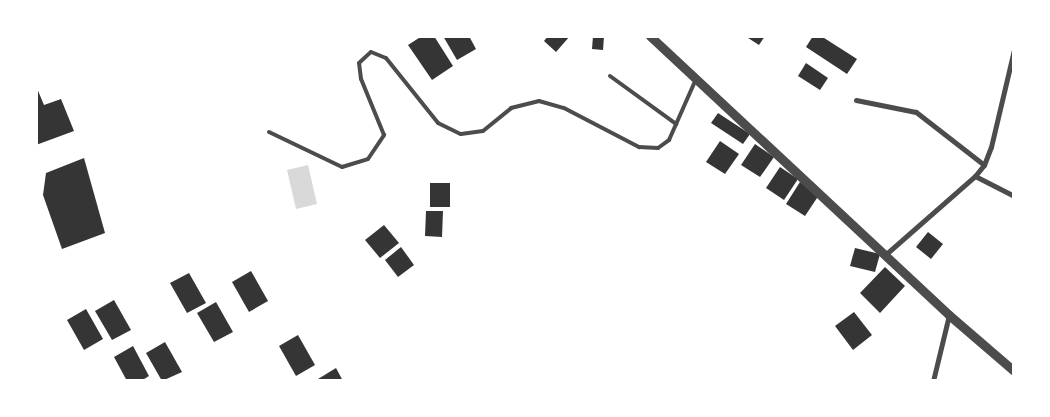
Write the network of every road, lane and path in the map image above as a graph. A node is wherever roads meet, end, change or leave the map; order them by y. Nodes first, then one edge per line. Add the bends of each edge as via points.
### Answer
1 (654, 38) edge
2 (1014, 50) edge
3 (610, 76) dead end
4 (696, 79) junction
5 (856, 100) dead end
6 (676, 124) junction
7 (269, 132) dead end
8 (984, 165) junction
9 (975, 176) junction
10 (1014, 196) edge
11 (885, 255) junction
12 (949, 315) junction
13 (1014, 371) edge
14 (933, 381) edge

1 - 4 street
2 - 8 street
3 - 6 lane
4 - 6 lane
4 - 11 street
5 - 8 street via 916,112
6 - 7 lane via 669,140 658,148 639,147 564,108 539,102 511,108 483,131 461,134 438,123 386,58 371,52 359,64 361,79 384,135 368,159 342,167
8 - 9 street
9 - 10 street
9 - 11 street
11 - 12 street
12 - 13 street
12 - 14 street

